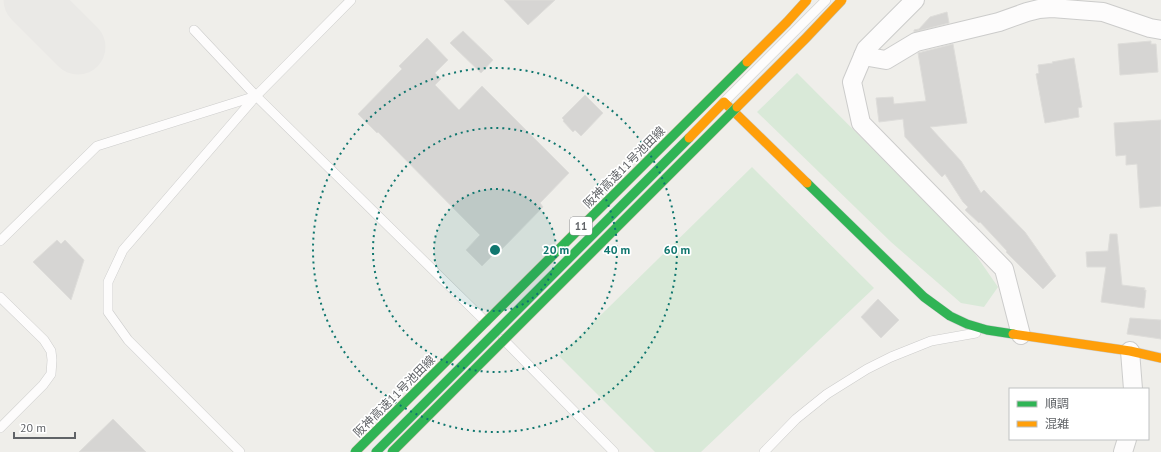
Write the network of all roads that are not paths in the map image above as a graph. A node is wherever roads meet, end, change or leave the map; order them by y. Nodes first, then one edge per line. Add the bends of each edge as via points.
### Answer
1 (351, 0) edge
2 (807, 0) edge
3 (826, 0) edge
4 (842, 0) edge
5 (915, 0) edge
6 (194, 30) dead end
7 (1161, 30) edge
8 (863, 56) junction
9 (256, 96) junction
10 (724, 102) junction
11 (0, 241) edge
12 (0, 297) edge
13 (987, 330) junction
14 (495, 331) junction
15 (1021, 335) junction
16 (1130, 351) junction
17 (1161, 358) edge
18 (1133, 388) edge
19 (0, 428) edge
20 (1126, 440) edge
21 (240, 452) edge
22 (355, 452) edge
23 (376, 452) edge
24 (392, 452) edge
25 (614, 452) edge
26 (764, 452) edge
27 (1123, 452) edge

1 - 9 lane
2 - 22 main road, 阪神高速11号池田線 / 11, bridge
3 - 10 lane
4 - 24 main road, 11, bridge
5 - 8 street via 866,49
6 - 9 lane
7 - 8 street via 1103,12 1039,9 999,22 916,42 886,60
8 - 15 street via 852,82 861,123 1004,268
9 - 11 lane via 97,146
9 - 14 lane
9 - 21 lane via 123,250 108,282 108,312 128,340
10 - 13 main road via 924,297 950,316
10 - 14 main road
12 - 19 lane via 44,340 51,351 52,360 51,374 43,385
13 - 15 main road
13 - 26 lane via 931,341 867,369 827,394 796,419
14 - 23 main road
14 - 25 lane
15 - 16 main road
16 - 17 main road
16 - 18 street
20 - 27 street

